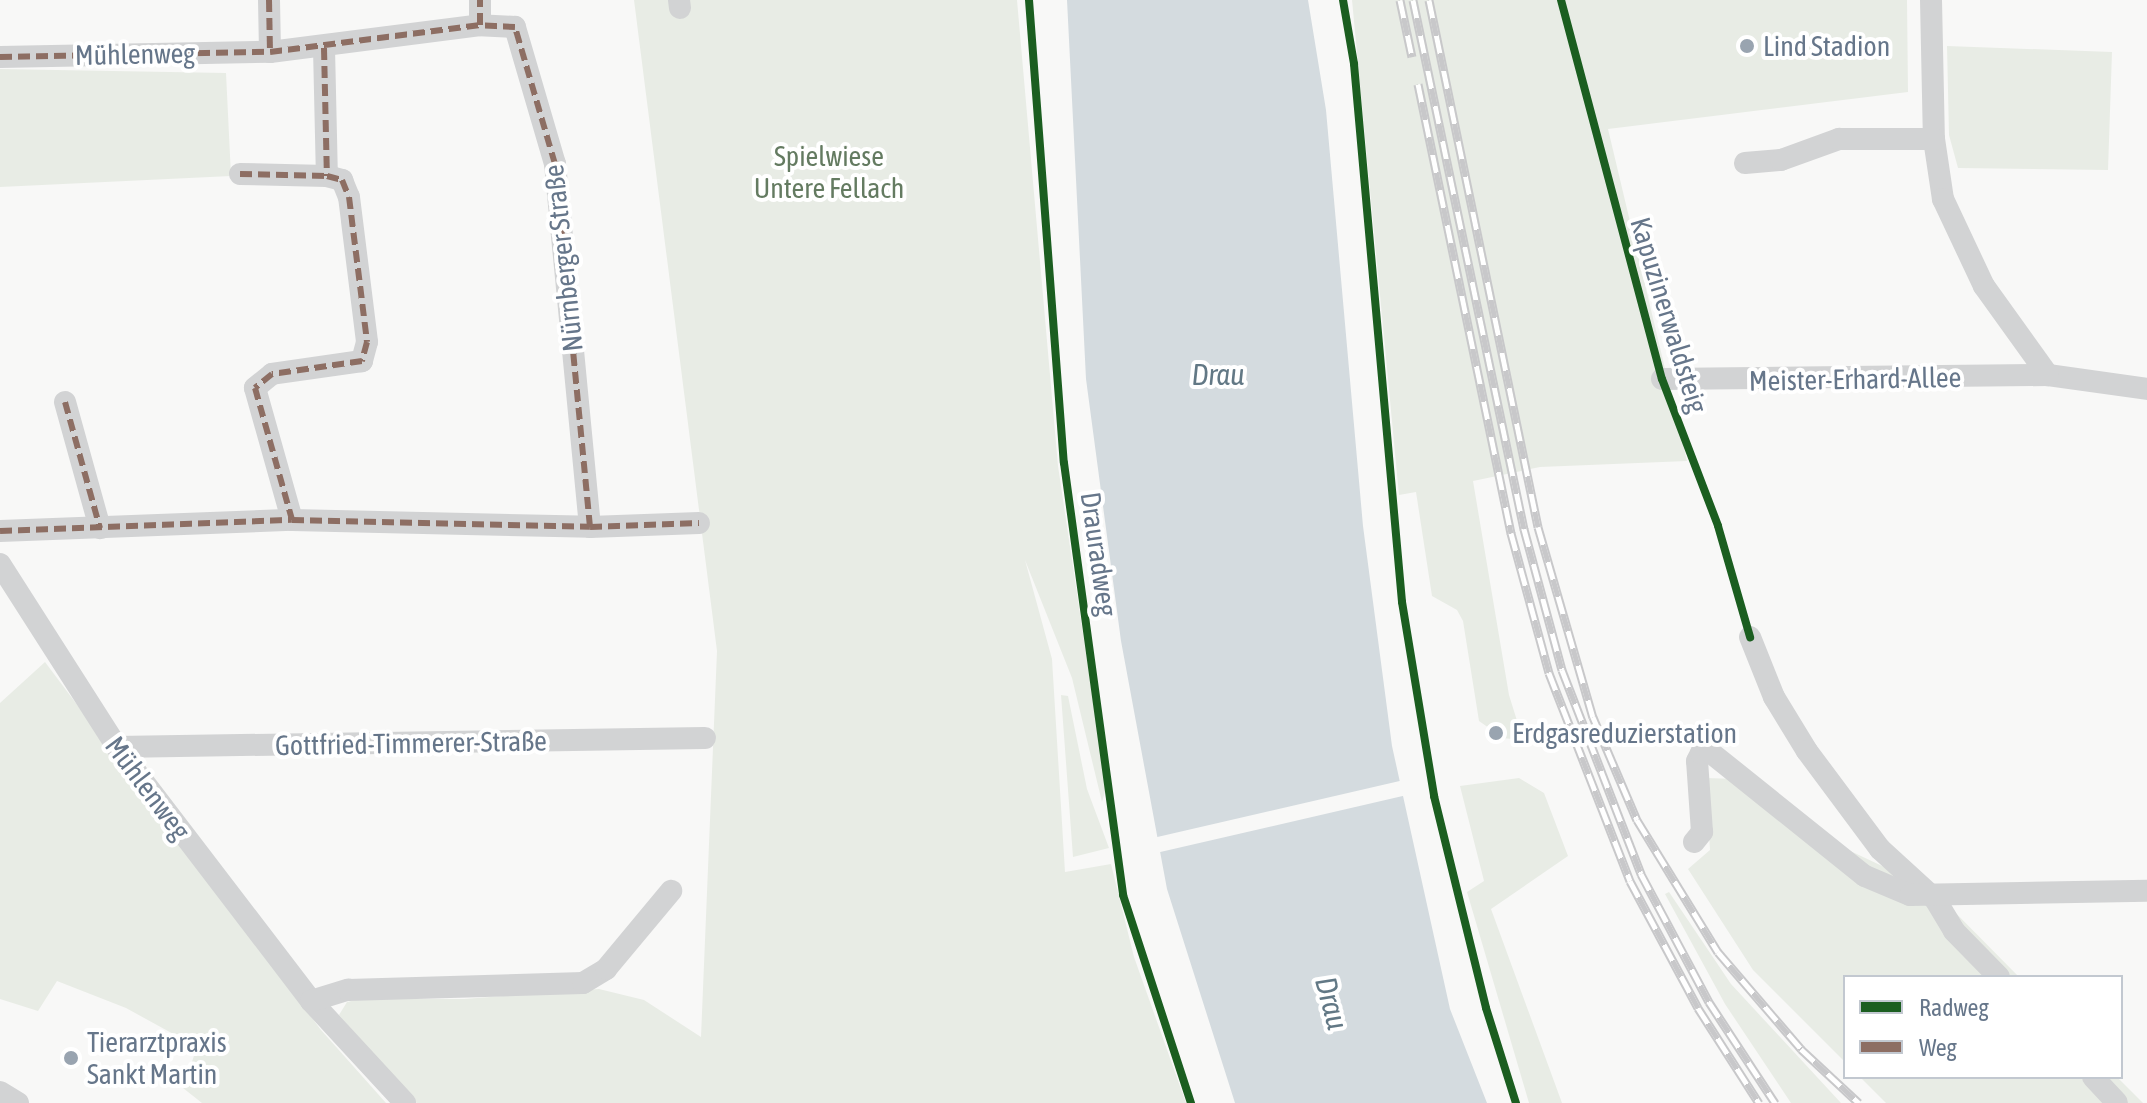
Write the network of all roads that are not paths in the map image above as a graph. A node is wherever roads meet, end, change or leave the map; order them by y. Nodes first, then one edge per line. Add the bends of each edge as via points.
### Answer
1 (269, 0) edge
2 (480, 0) edge
3 (1931, 0) edge
4 (480, 25) junction
5 (324, 48) junction
6 (270, 52) junction
7 (0, 57) edge
8 (1934, 139) junction
9 (1745, 163) dead end
10 (240, 174) dead end
11 (327, 176) junction
12 (2048, 375) junction
13 (1662, 379) dead end
14 (2147, 389) edge
15 (65, 402) dead end
16 (292, 520) junction
17 (699, 523) dead end
18 (590, 527) junction
19 (100, 528) junction
20 (0, 531) edge
21 (0, 564) edge
22 (1750, 637) dead end
23 (705, 738) dead end
24 (117, 747) junction
25 (1694, 842) dead end
26 (671, 891) dead end
27 (2147, 891) edge
28 (1935, 899) junction
29 (1997, 975) edge
30 (311, 1001) junction
31 (2095, 1079) edge
32 (0, 1092) edge
33 (18, 1103) edge
34 (405, 1103) edge
35 (2117, 1103) edge

1 - 6 street
2 - 4 street
3 - 8 street
4 - 5 street, Nürnberger Straße
4 - 18 street, Nürnberger Straße via 515,27 555,164
5 - 6 street, Nürnberger Straße
5 - 11 street
6 - 7 street, Mühlenweg
8 - 9 street via 1839,139 1781,160
8 - 12 street via 1943,199 1978,274
10 - 11 street
11 - 16 street via 342,180 349,197 367,342 362,361 272,374 255,388
12 - 13 street, Meister-Erhard-Allee
12 - 14 street, Meister-Erhard-Allee
15 - 19 street
16 - 18 street
16 - 19 street
17 - 18 street
19 - 20 street
21 - 24 street, Mühlenweg
22 - 28 street via 1774,697 1807,751 1880,849
23 - 24 street, Gottfried-Timmerer-Straße
24 - 30 street, Mühlenweg
25 - 28 street via 1702,832 1697,761 1701,753 1710,752 1865,876 1910,895
26 - 30 street via 606,969 583,983 348,990
27 - 28 street via 2034,890
28 - 29 street via 1954,931
30 - 34 street, Mühlenweg
31 - 35 street
32 - 33 street

